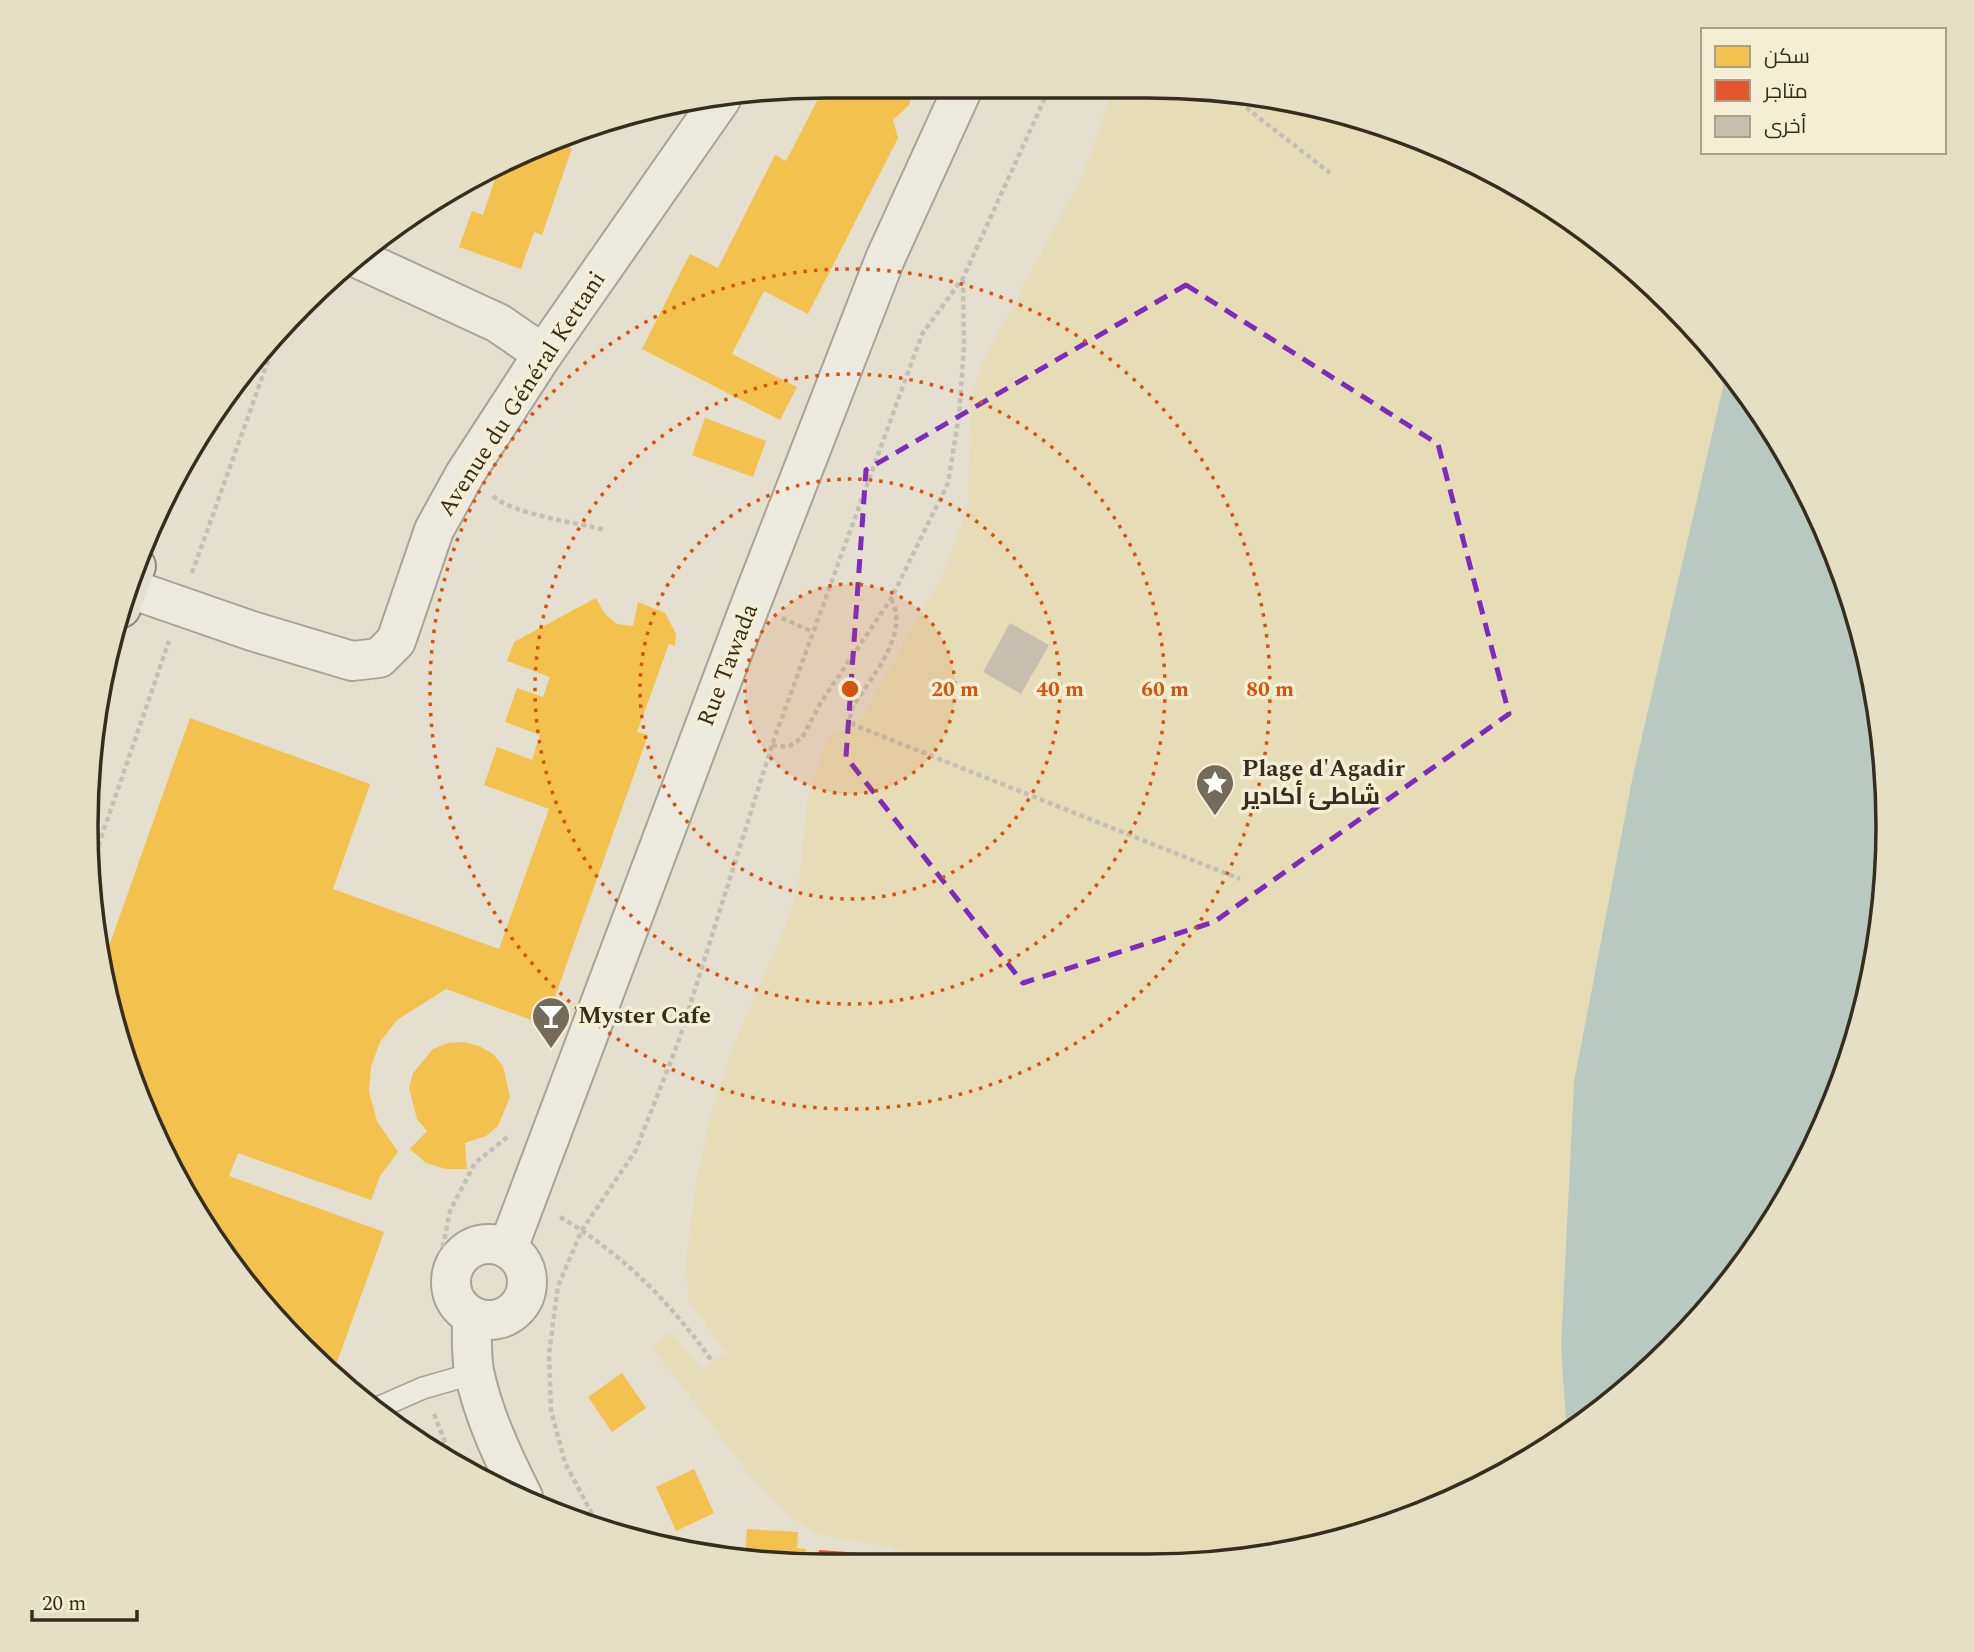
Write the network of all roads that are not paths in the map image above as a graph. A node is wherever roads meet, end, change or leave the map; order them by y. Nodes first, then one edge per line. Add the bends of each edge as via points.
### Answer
1 (959, 98) edge
2 (716, 106) edge
3 (366, 262) edge
4 (543, 354) junction
5 (137, 591) edge
6 (508, 1248) junction
7 (471, 1317) junction
8 (475, 1373) junction
9 (384, 1405) edge
10 (517, 1485) edge

1 - 6 street, Rue Tawada via 875,284
2 - 4 street, Avenue du Général Kettani
3 - 4 street via 498,323
4 - 5 street, Avenue du Général Kettani via 434,530 396,641 379,658 352,661
6 - 7 street via 525,1268 526,1294 519,1306 497,1320
6 - 7 street via 484,1243 463,1253 455,1263 451,1275 454,1299
7 - 8 street
8 - 9 lane
8 - 10 street

